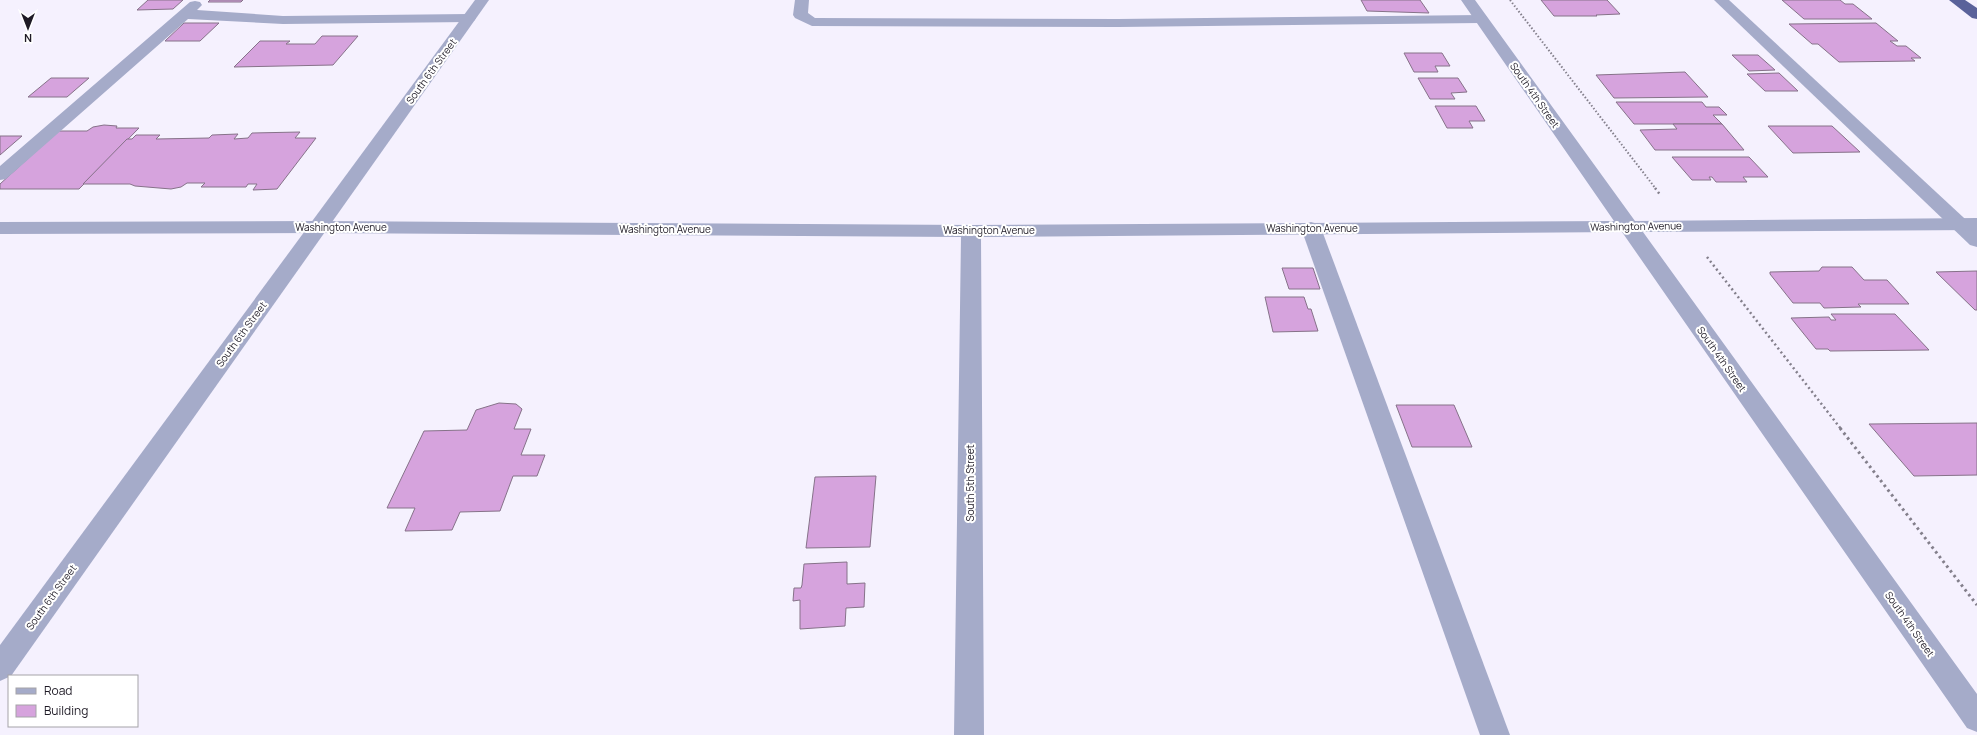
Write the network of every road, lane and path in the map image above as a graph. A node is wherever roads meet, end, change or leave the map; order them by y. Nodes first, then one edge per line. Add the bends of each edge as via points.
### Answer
1 (201, 0) edge
2 (482, 0) edge
3 (802, 0) edge
4 (1468, 0) edge
5 (1510, 0) edge
6 (1721, 0) edge
7 (1956, 0) edge
8 (185, 14) junction
9 (1977, 15) edge
10 (469, 18) junction
11 (1481, 18) junction
12 (0, 175) edge
13 (1658, 192) dead end
14 (1968, 224) edge
15 (1627, 226) junction
16 (318, 227) junction
17 (0, 228) edge
18 (1311, 228) junction
19 (971, 231) junction
20 (1977, 241) edge
21 (1704, 252) dead end
22 (1977, 605) edge
23 (0, 668) edge
24 (1977, 718) edge
25 (968, 735) edge
26 (1495, 735) edge

1 - 8 street
2 - 10 street, South 6th Street
3 - 11 street via 800,15 812,22
4 - 11 street, South 4th Street
5 - 13 path
6 - 14 street
7 - 9 highway
8 - 10 street via 283,20
8 - 12 street
10 - 16 street, South 6th Street
11 - 15 street, South 4th Street
14 - 15 street, Washington Avenue
14 - 20 street
15 - 18 street, Washington Avenue
15 - 24 street, South 4th Street
16 - 17 street, Washington Avenue
16 - 19 street, Washington Avenue
16 - 23 street, South 6th Street
18 - 19 street, Washington Avenue
18 - 26 street
19 - 25 street, South 5th Street
21 - 22 path

